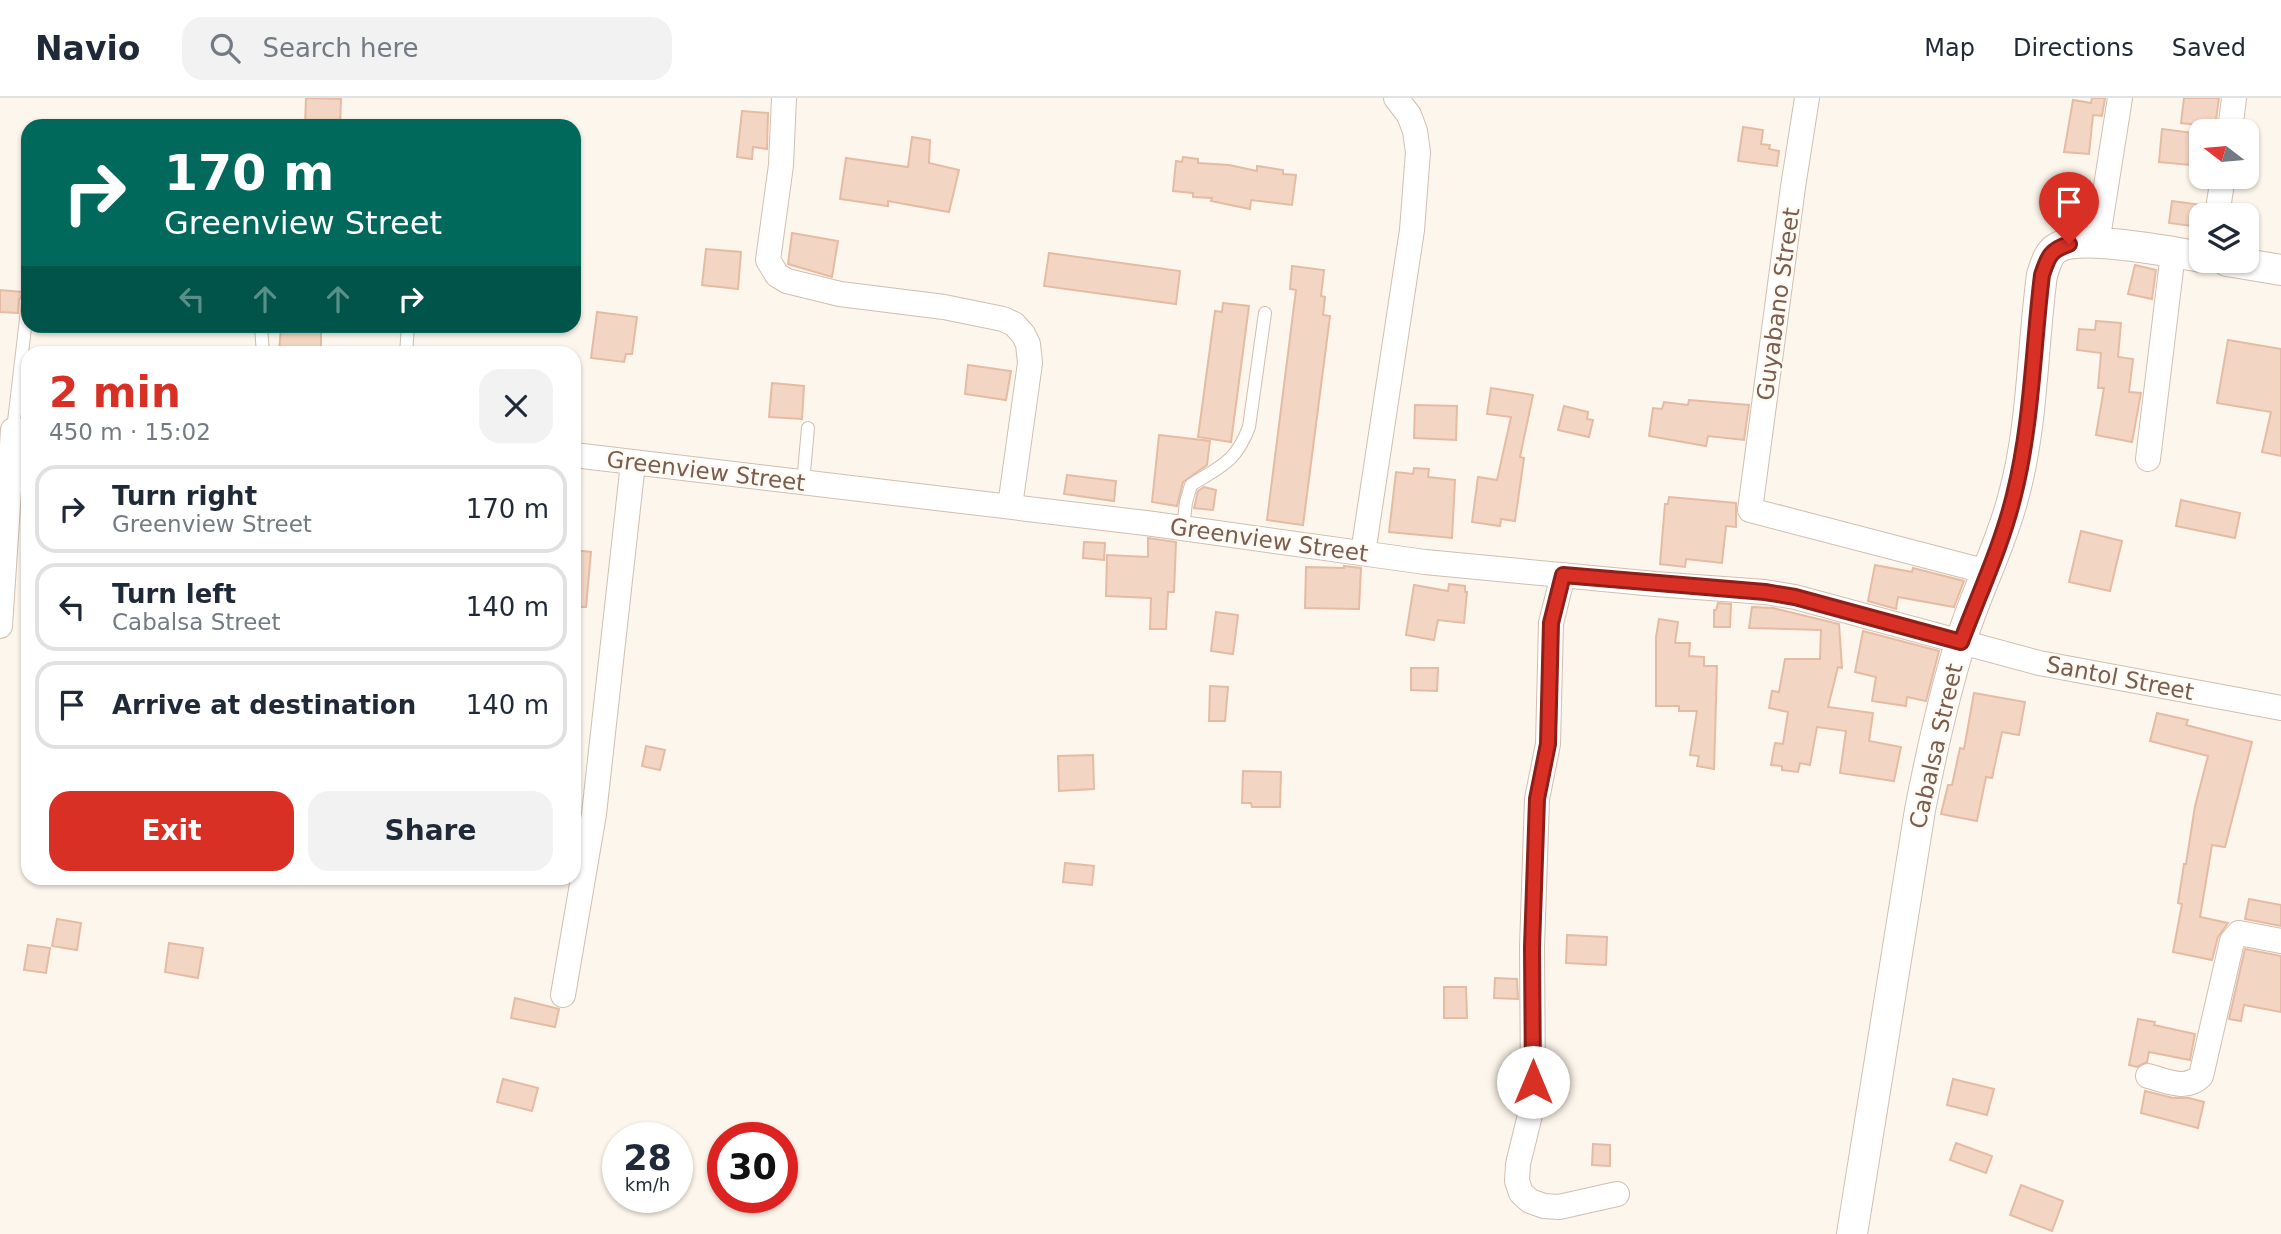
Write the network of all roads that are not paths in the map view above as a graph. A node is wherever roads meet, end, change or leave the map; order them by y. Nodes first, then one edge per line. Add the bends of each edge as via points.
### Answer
1 (784, 98) edge
2 (1396, 98) edge
3 (1807, 98) edge
4 (2120, 98) edge
5 (2234, 98) edge
6 (2231, 119) edge
7 (2097, 243) junction
8 (2188, 255) edge
9 (2259, 266) edge
10 (2281, 270) edge
11 (1265, 313) dead end
12 (808, 428) dead end
13 (21, 431) edge
14 (581, 457) edge
15 (2148, 459) dead end
16 (633, 463) junction
17 (803, 483) junction
18 (4, 498) edge
19 (1010, 506) junction
20 (1182, 528) junction
21 (1363, 553) junction
22 (1988, 572) junction
23 (1563, 575) junction
24 (0, 626) edge
25 (1961, 642) junction
26 (2281, 708) edge
27 (2281, 941) edge
28 (563, 995) dead end
29 (2148, 1076) dead end
30 (1617, 1194) dead end
31 (1852, 1234) edge

1 - 19 street via 781,164 768,260 777,275 840,294 1003,319 1023,334 1030,363
2 - 21 street via 1409,115 1419,152 1412,230
3 - 22 street, Guyabano Street via 1750,510
4 - 7 street
5 - 6 street
7 - 8 street, Cabalsa Street
7 - 22 street, Cabalsa Street via 2056,248 2047,259 2023,452 2014,496
8 - 15 street
9 - 10 street
11 - 20 lane via 1243,443 1226,464 1191,485
12 - 17 lane
13 - 18 street
14 - 16 street, Greenview Street
16 - 17 street, Greenview Street
16 - 28 street via 594,814
17 - 19 street, Greenview Street
18 - 24 street
19 - 20 street, Greenview Street
20 - 21 street, Greenview Street
21 - 23 street, Greenview Street
22 - 25 street, Cabalsa Street
23 - 25 street, Greenview Street via 1795,597
23 - 30 street via 1551,623 1548,744 1537,799 1533,1082 1517,1181 1530,1202 1545,1206
25 - 26 street, Santol Street via 2039,663
25 - 31 street, Cabalsa Street via 1920,810
27 - 29 street via 2239,933 2232,941 2201,1076 2185,1085

